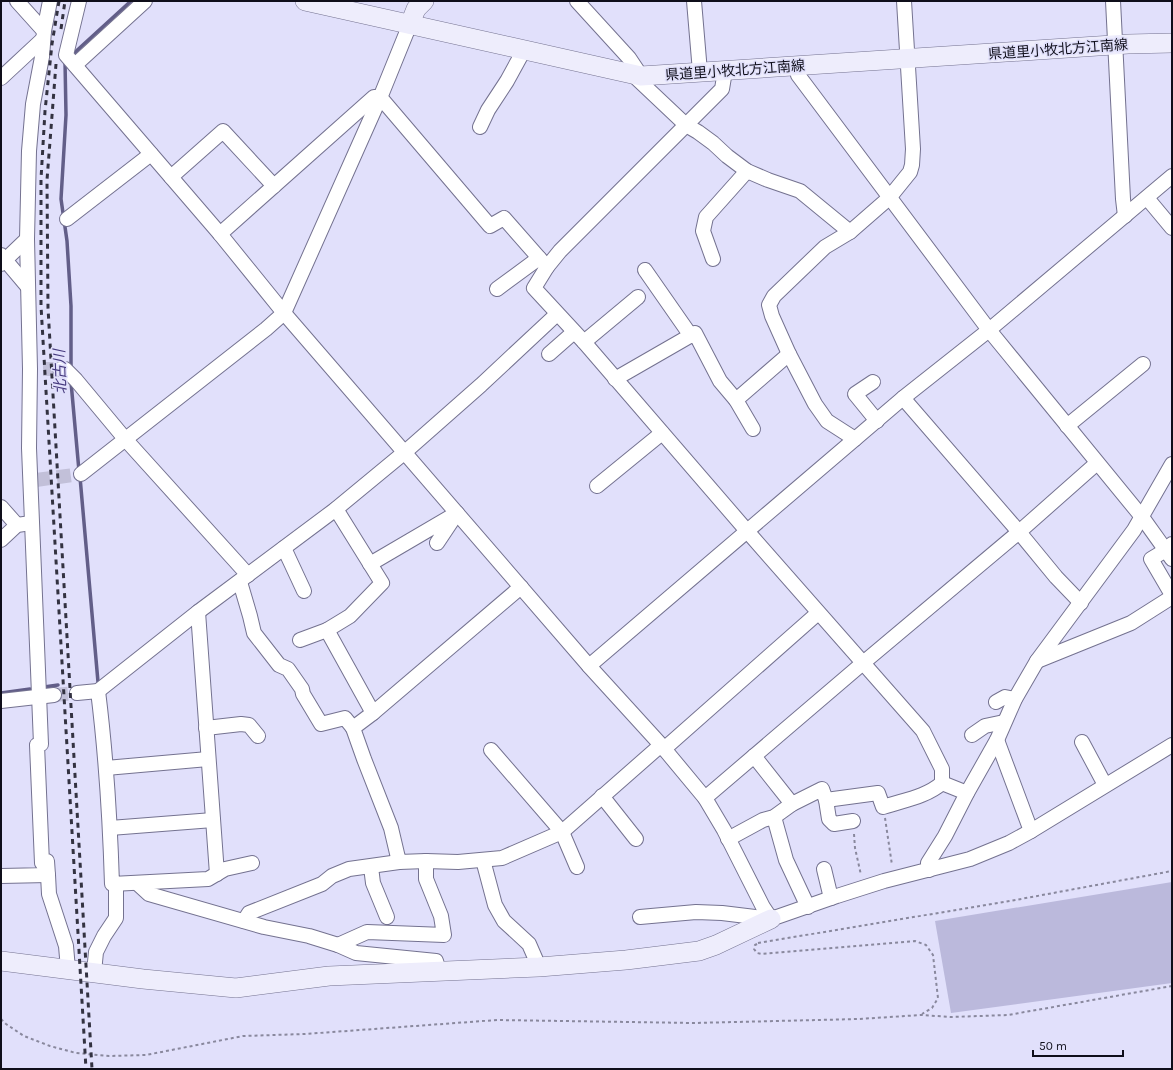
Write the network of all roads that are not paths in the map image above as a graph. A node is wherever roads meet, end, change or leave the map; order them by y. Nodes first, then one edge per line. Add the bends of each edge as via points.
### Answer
1 (17, 1) edge
2 (50, 1) edge
3 (79, 1) edge
4 (145, 1) edge
5 (305, 1) edge
6 (424, 1) edge
7 (694, 1) edge
8 (904, 1) edge
9 (1113, 1) edge
10 (581, 2) edge
11 (334, 4) edge
12 (410, 24) junction
13 (44, 35) junction
14 (1172, 43) edge
15 (1116, 45) junction
16 (524, 50) junction
17 (907, 59) junction
18 (75, 65) junction
19 (796, 66) junction
20 (725, 71) junction
21 (700, 72) junction
22 (636, 75) junction
23 (1, 78) edge
24 (380, 97) junction
25 (686, 125) junction
26 (480, 127) dead end
27 (151, 154) junction
28 (747, 171) junction
29 (1172, 176) edge
30 (171, 178) junction
31 (274, 186) junction
32 (889, 198) junction
33 (1147, 198) junction
34 (1125, 216) junction
35 (67, 219) dead end
36 (1172, 228) edge
37 (850, 232) junction
38 (220, 234) junction
39 (27, 239) junction
40 (3, 259) edge
41 (713, 259) dead end
42 (543, 263) junction
43 (645, 270) dead end
44 (28, 287) junction
45 (497, 289) dead end
46 (638, 296) dead end
47 (284, 313) junction
48 (557, 314) junction
49 (989, 330) junction
50 (691, 336) junction
51 (579, 337) junction
52 (549, 354) dead end
53 (789, 354) junction
54 (1143, 364) dead end
55 (62, 369) tunnel mouth
56 (615, 379) junction
57 (873, 382) dead end
58 (904, 398) junction
59 (736, 400) junction
60 (877, 422) junction
61 (1067, 426) junction
62 (753, 429) dead end
63 (662, 433) junction
64 (126, 440) junction
65 (855, 440) junction
66 (405, 452) junction
67 (1097, 463) junction
68 (1172, 464) edge
69 (81, 474) tunnel mouth
70 (597, 486) dead end
71 (1, 507) edge
72 (336, 509) junction
73 (457, 513) junction
74 (1142, 518) junction
75 (31, 523) junction
76 (17, 524) junction
77 (747, 531) junction
78 (1019, 532) junction
79 (1, 540) edge
80 (437, 543) dead end
81 (284, 548) junction
82 (1170, 551) edge
83 (370, 564) junction
84 (244, 578) junction
85 (521, 587) junction
86 (304, 591) dead end
87 (1172, 596) edge
88 (1081, 603) junction
89 (198, 612) junction
90 (818, 613) junction
91 (327, 630) junction
92 (300, 640) dead end
93 (1037, 661) junction
94 (863, 662) junction
95 (589, 666) junction
96 (98, 691) junction
97 (77, 693) tunnel mouth
98 (54, 695) tunnel mouth
99 (38, 697) junction
100 (1015, 698) junction
101 (1, 701) edge
102 (996, 702) dead end
103 (373, 713) junction
104 (1004, 722) junction
105 (206, 728) junction
106 (353, 728) junction
107 (972, 735) dead end
108 (258, 736) dead end
109 (997, 740) junction
110 (1082, 742) dead end
111 (1172, 745) edge
112 (662, 747) junction
113 (491, 750) dead end
114 (754, 756) junction
115 (208, 759) junction
116 (106, 768) junction
117 (942, 783) junction
118 (1105, 785) junction
119 (967, 793) junction
120 (602, 796) junction
121 (705, 798) junction
122 (826, 800) junction
123 (792, 804) junction
124 (774, 817) junction
125 (213, 820) junction
126 (853, 821) road end
127 (110, 828) junction
128 (1031, 831) junction
129 (562, 832) junction
130 (636, 839) dead end
131 (728, 839) junction
132 (483, 860) junction
133 (426, 861) junction
134 (399, 862) junction
135 (252, 863) dead end
136 (371, 867) junction
137 (577, 867) dead end
138 (824, 869) dead end
139 (929, 870) junction
140 (217, 874) junction
141 (48, 875) junction
142 (1, 876) edge
143 (137, 882) junction
144 (116, 884) junction
145 (832, 898) junction
146 (808, 907) junction
147 (387, 917) dead end
148 (640, 917) dead end
149 (772, 919) junction
150 (244, 921) junction
151 (338, 945) junction
152 (1, 961) edge
153 (539, 967) junction
154 (68, 970) junction
155 (439, 971) junction
156 (94, 972) junction

1 - 13 street
2 - 13 street
3 - 18 street via 66,54
4 - 18 street
5 - 11 main road, 県道里小牧北方江南線
6 - 12 main road via 416,10
7 - 21 street
8 - 17 street
9 - 15 street
10 - 22 street via 628,58
11 - 12 main road, 県道里小牧北方江南線
12 - 16 main road, 県道里小牧北方江南線
12 - 24 street
13 - 23 street
13 - 39 street via 33,104 29,151
14 - 15 main road, 県道里小牧北方江南線
15 - 17 main road, 県道里小牧北方江南線
15 - 34 street via 1122,199
16 - 22 main road, 県道里小牧北方江南線
16 - 26 street
17 - 19 main road, 県道里小牧北方江南線
17 - 32 street via 912,165 910,172
18 - 27 street
19 - 20 main road, 県道里小牧北方江南線
19 - 32 street via 798,76
20 - 21 main road, 県道里小牧北方江南線
20 - 25 street via 722,89
21 - 22 main road, 県道里小牧北方江南線
22 - 25 street
24 - 31 street via 374,97
24 - 42 street via 490,226 504,218
24 - 47 street
25 - 28 street
25 - 42 street via 560,251
27 - 30 street
27 - 35 street
28 - 37 street via 800,191
28 - 41 street via 706,217 703,231
29 - 33 street
30 - 31 street via 223,131
30 - 38 street
31 - 38 street
32 - 37 street
32 - 49 street
33 - 34 street
33 - 36 street
34 - 49 street
37 - 53 street via 825,247 774,296 769,304
38 - 47 street
39 - 40 street
39 - 44 street
40 - 44 street
42 - 45 street
42 - 48 street via 534,288
43 - 50 street
44 - 75 street via 37,369
46 - 51 street
47 - 64 street
47 - 66 street
48 - 51 street
48 - 66 street
49 - 58 street
49 - 61 street
50 - 56 street
50 - 59 street via 695,333 720,381
51 - 52 street
51 - 56 street
53 - 59 street
53 - 65 street via 815,404 827,421
54 - 61 street
55 - 64 street via 76,380
56 - 63 street
57 - 60 street via 855,394
58 - 60 street
58 - 78 street
59 - 62 street
60 - 65 street
61 - 67 street
63 - 70 street
63 - 77 street
64 - 69 street
64 - 84 street
65 - 77 street
66 - 72 street
66 - 73 street
67 - 74 street
67 - 78 street
68 - 74 street
71 - 76 street
72 - 81 street
72 - 83 street
73 - 80 street
73 - 83 street
73 - 85 street
74 - 82 street
74 - 88 street
75 - 76 street
75 - 99 street
76 - 79 street
77 - 90 street
77 - 95 street
78 - 88 street
78 - 94 street
81 - 84 street
81 - 86 street
82 - 87 street via 1151,559
83 - 91 street via 382,583 350,616
84 - 89 street
84 - 106 street via 254,633 279,665 288,669 321,724 346,718
85 - 95 street
85 - 103 street
87 - 93 street via 1131,623
88 - 93 street
89 - 96 street
89 - 105 street
90 - 94 street
90 - 112 street
91 - 92 street
91 - 103 street
93 - 100 street
94 - 114 street
94 - 117 street via 923,731 942,769
95 - 112 street
96 - 97 street
96 - 116 street
98 - 99 street
99 - 101 street
99 - 141 street via 41,744 37,745 42,863 47,861
100 - 102 street via 1005,697
100 - 104 street
103 - 106 street
104 - 107 street via 985,726
104 - 109 street
105 - 108 street via 249,725
105 - 115 street
106 - 134 street via 391,828
109 - 119 street
109 - 128 street
110 - 118 street
111 - 118 street
112 - 120 street
112 - 121 street
113 - 129 street
114 - 121 street
114 - 123 street
115 - 116 street
115 - 125 street
116 - 127 street
117 - 119 street
117 - 122 street via 924,795 883,807 878,793
118 - 128 street
119 - 139 street via 928,863
120 - 129 street
120 - 130 street
121 - 131 street
122 - 123 street via 822,789
122 - 126 street via 829,819 834,824
123 - 124 street
124 - 131 street via 763,820
124 - 146 street via 786,860
125 - 127 street
125 - 140 street
127 - 144 street via 112,884
128 - 139 street via 1009,843 970,858
129 - 132 street via 502,858
129 - 137 street
131 - 149 street via 763,907
132 - 133 street
132 - 153 street via 495,905 504,921 530,944
133 - 134 street
133 - 151 street via 426,879 441,916 444,935 367,932
134 - 136 street
135 - 140 street via 224,869
136 - 147 street via 373,883
136 - 150 street via 349,870 332,876 322,884 249,913
138 - 145 street
139 - 145 street
140 - 143 street via 208,879
141 - 142 street
141 - 154 street via 49,894 66,946
143 - 144 street
143 - 150 street via 149,894
144 - 156 street via 116,918 96,952
145 - 146 street
146 - 149 street
148 - 149 street via 696,912
149 - 153 main road via 699,951
150 - 151 street
151 - 155 street via 356,953 436,960
152 - 154 main road
153 - 155 main road
154 - 156 main road
155 - 156 main road via 329,976 236,988

